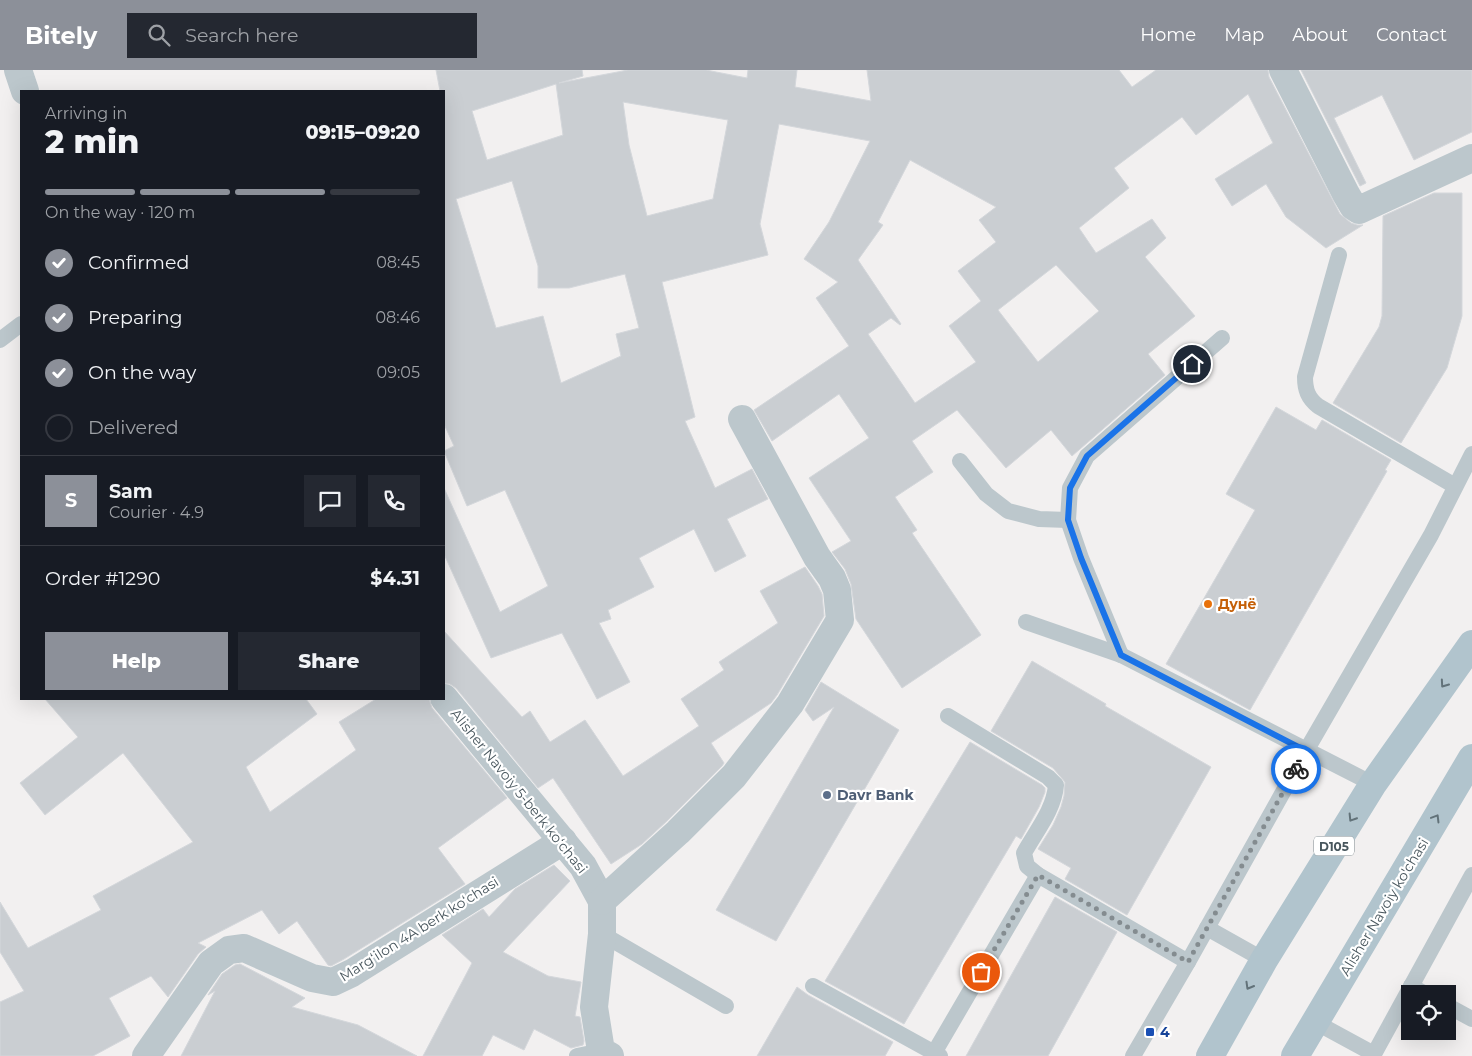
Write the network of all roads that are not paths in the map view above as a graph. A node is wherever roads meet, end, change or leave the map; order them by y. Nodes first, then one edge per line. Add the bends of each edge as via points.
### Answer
1 (18, 70) edge
2 (1283, 70) edge
3 (25, 90) edge
4 (1472, 158) edge
5 (1339, 255) dead end
6 (20, 325) edge
7 (1222, 338) dead end
8 (0, 340) edge
9 (742, 419) dead end
10 (1472, 454) edge
11 (960, 461) dead end
12 (1455, 486) junction
13 (1068, 520) junction
14 (1026, 622) dead end
15 (1472, 644) edge
16 (1121, 655) junction
17 (445, 699) edge
18 (948, 716) dead end
19 (1306, 751) junction
20 (1472, 758) edge
21 (1372, 784) junction
22 (563, 841) junction
23 (1038, 875) junction
24 (1472, 875) edge
25 (602, 901) junction
26 (1207, 928) junction
27 (602, 934) junction
28 (1264, 960) junction
29 (1188, 962) junction
30 (1420, 985) edge
31 (813, 986) dead end
32 (726, 1006) dead end
33 (1456, 1010) edge
34 (1401, 1015) edge
35 (1472, 1019) edge
36 (1316, 1022) junction
37 (596, 1054) edge
38 (937, 1054) edge
39 (1374, 1055) edge
40 (146, 1056) edge
41 (1133, 1056) edge
42 (1210, 1056) edge
43 (1295, 1056) edge

1 - 3 street
2 - 4 street via 1346,194 1359,210
5 - 12 lane via 1304,377 1310,400
6 - 8 lane
7 - 13 lane via 1087,456 1070,488
9 - 25 street via 817,557 832,578 837,590 840,620 790,704 734,776
10 - 12 lane
11 - 13 lane via 986,494 1008,511 1039,519
12 - 19 lane via 1431,535
13 - 16 lane
14 - 16 lane
15 -> 21 main road, D105
16 - 19 lane
17 - 22 street, Alisher Navoiy 5-berk koʻchasi
18 - 23 lane via 1056,785 1051,806 1024,853 1027,866
19 - 21 lane
19 - 26 lane
36 -> 20 main road, Alisher Navoiy ko'chasi
21 -> 28 main road, D105
22 - 25 street, Alisher Navoiy 5-berk koʻchasi via 583,866
22 - 40 street, Margʻilon 4А berk koʻchasi via 333,982 312,978 244,948 229,950 210,963
23 - 29 lane
23 - 38 lane
24 - 30 lane
25 - 27 street, Alisher Navoiy 5-berk koʻchasi
26 - 28 lane
26 - 29 lane
27 - 32 lane
27 - 37 street, Alisher Navoiy 5-berk koʻchasi via 594,1007
28 -> 42 main road, D105
29 - 41 lane
31 - 38 lane
33 - 35 lane
34 - 39 lane
36 - 39 lane
36 - 43 main road, Alisher Navoiy ko'chasi

